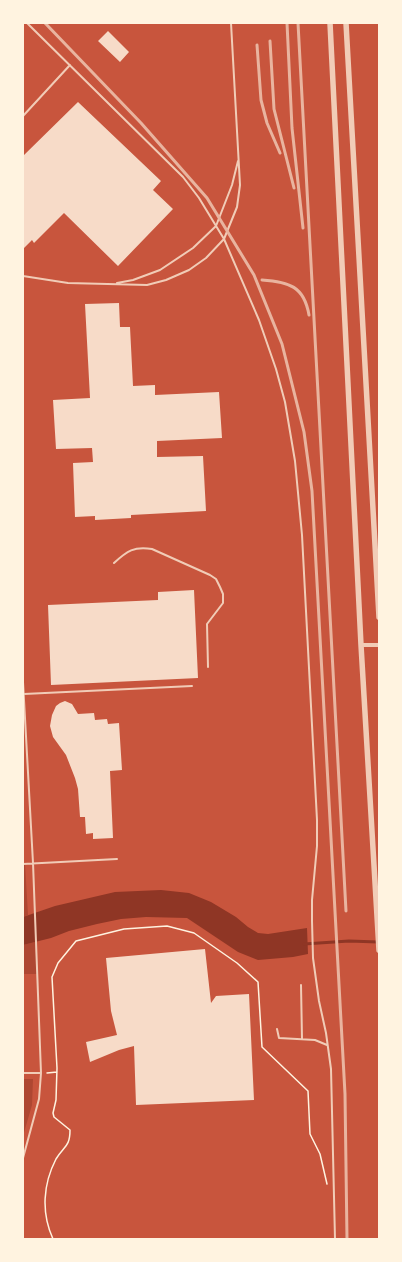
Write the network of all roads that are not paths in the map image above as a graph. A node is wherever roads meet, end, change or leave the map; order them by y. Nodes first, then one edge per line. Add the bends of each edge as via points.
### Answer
1 (27, 23) edge
2 (231, 23) edge
3 (330, 23) edge
4 (346, 23) edge
5 (70, 65) junction
6 (23, 116) edge
7 (238, 158) junction
8 (216, 226) junction
9 (224, 239) junction
10 (23, 276) edge
11 (112, 284) junction
12 (114, 563) dead end
13 (379, 617) edge
14 (362, 645) junction
15 (379, 645) edge
16 (208, 667) dead end
17 (23, 682) edge
18 (192, 686) dead end
19 (23, 694) edge
20 (116, 859) dead end
21 (33, 863) junction
22 (23, 864) edge
23 (379, 950) edge
24 (301, 984) dead end
25 (277, 1029) dead end
26 (302, 1039) junction
27 (327, 1045) junction
28 (23, 1073) edge
29 (42, 1073) junction
30 (23, 1158) edge
31 (335, 1239) edge

1 - 5 lane
2 - 7 lane
3 - 14 street
4 - 13 street
5 - 6 lane
5 - 8 lane via 183,177
7 - 8 lane via 232,185
7 - 9 lane via 240,185 237,207
8 - 9 lane
8 - 11 lane via 193,248 160,270 133,280
9 - 11 lane via 206,258 189,270 166,280 147,285
9 - 27 lane via 276,368 285,402 295,461 302,535 318,820 312,900 314,958
10 - 11 lane via 68,283
12 - 16 lane via 122,555 136,548 144,548 159,552 216,579 223,594 223,603 207,624
14 - 15 street
14 - 23 street
17 - 19 lane
18 - 19 lane
19 - 21 lane
20 - 21 lane
21 - 22 lane
21 - 29 lane
24 - 26 lane
25 - 26 lane via 279,1038
26 - 27 lane via 315,1040
27 - 31 lane via 331,1076
28 - 29 lane
29 - 30 lane via 39,1099

